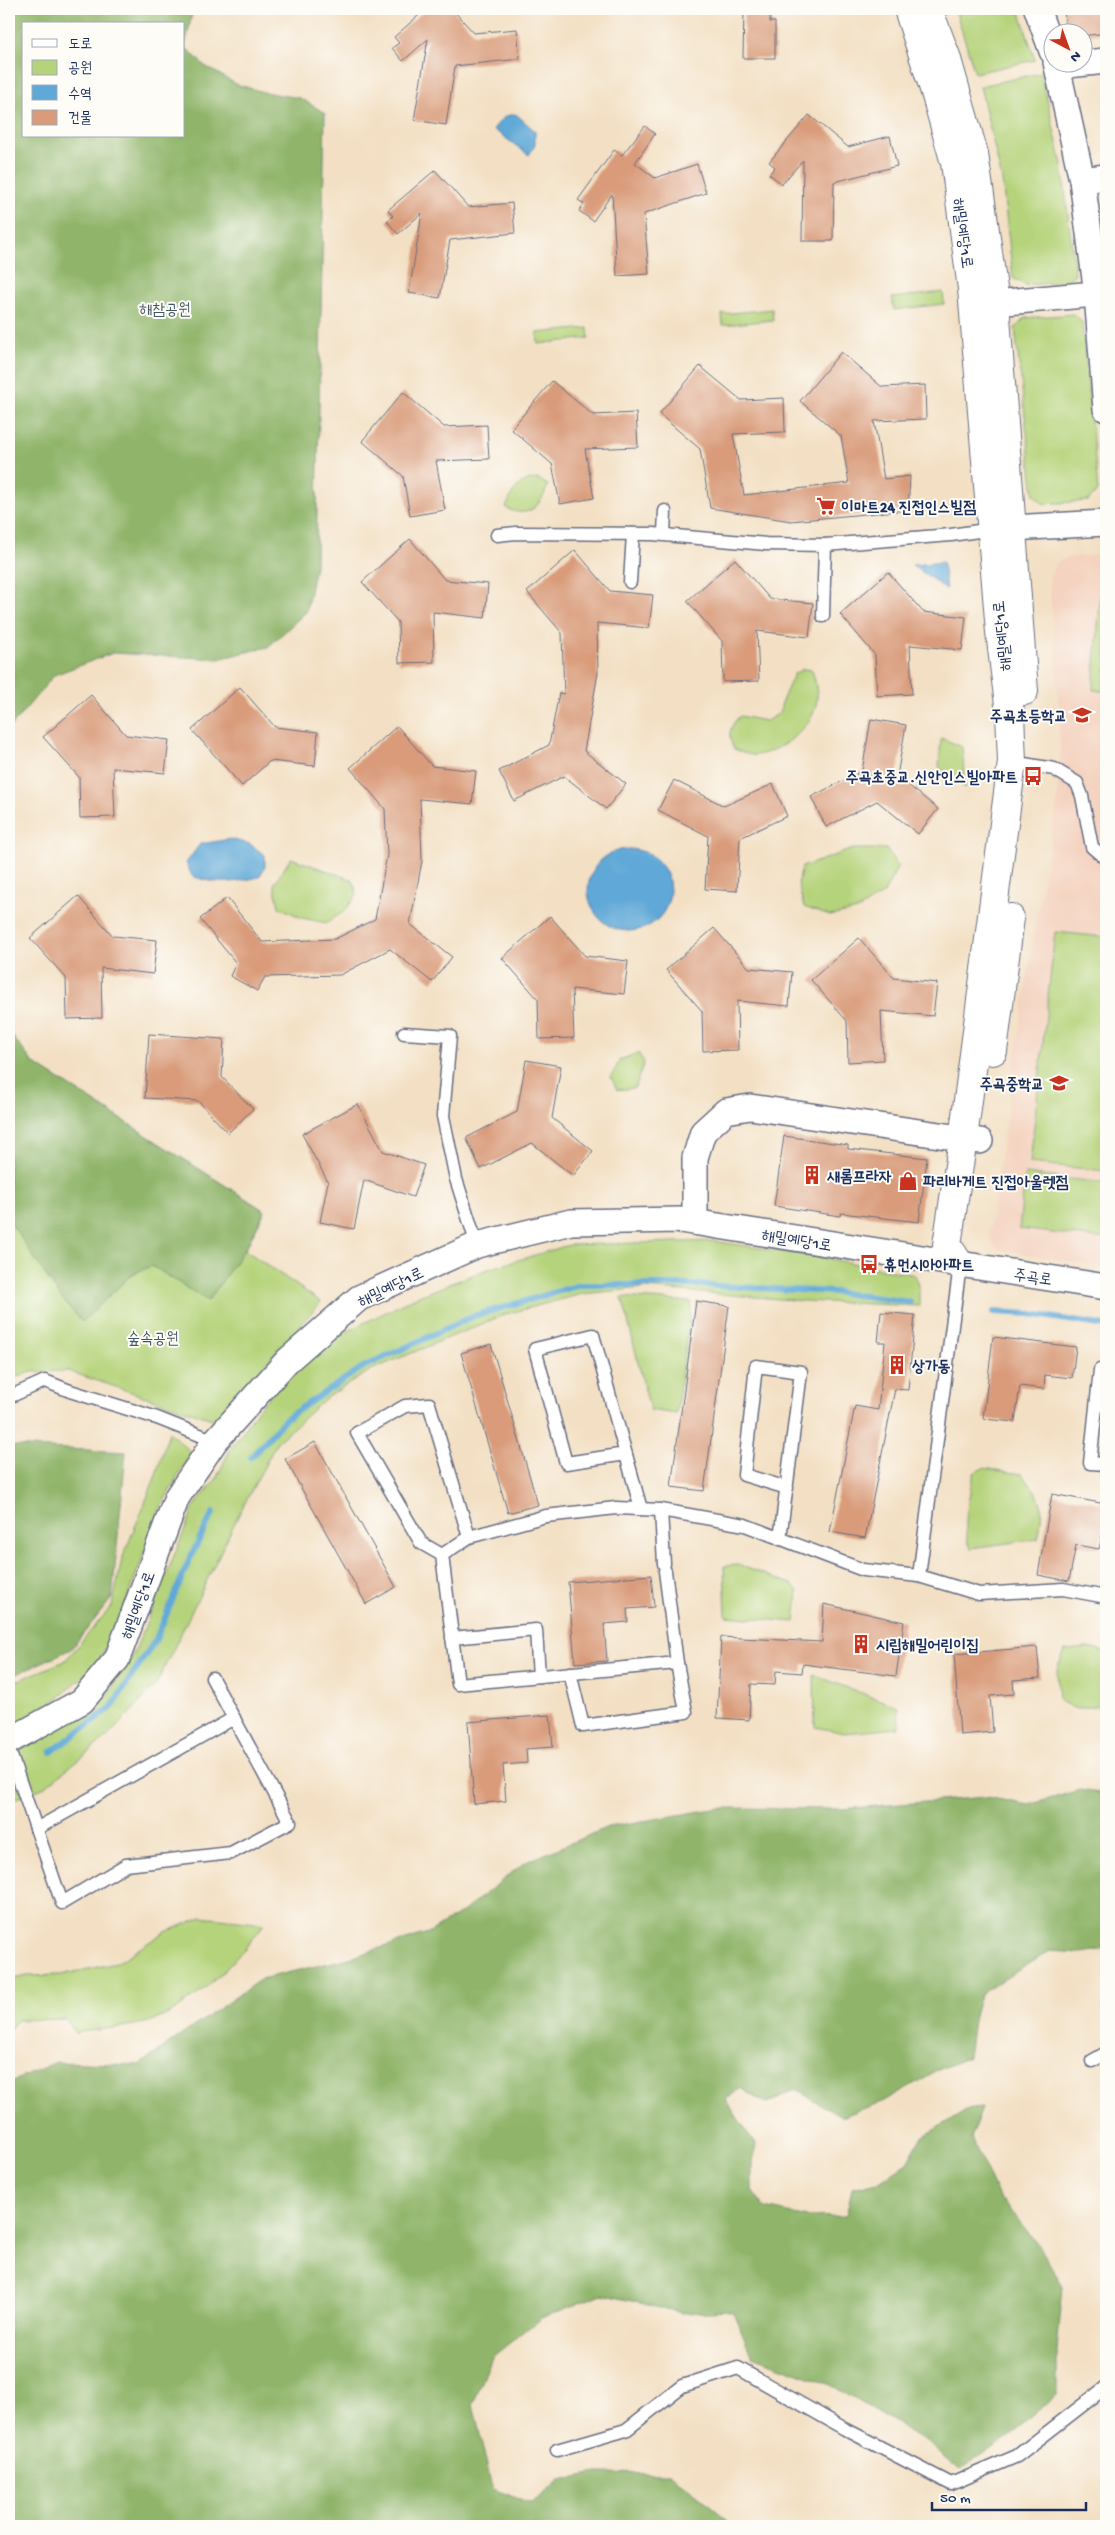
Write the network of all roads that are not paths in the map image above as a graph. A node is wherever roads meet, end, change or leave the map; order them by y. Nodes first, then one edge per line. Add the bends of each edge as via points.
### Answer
1 (908, 9) edge
2 (928, 9) edge
3 (1037, 9) edge
4 (1042, 22) edge
5 (1092, 61) edge
6 (1106, 61) edge
7 (1059, 72) edge
8 (1106, 177) edge
9 (1082, 180) junction
10 (1101, 293) edge
11 (995, 303) junction
12 (1106, 409) edge
13 (665, 511) dead end
14 (1106, 523) edge
15 (1003, 529) junction
16 (633, 534) junction
17 (664, 534) junction
18 (497, 535) dead end
19 (825, 545) junction
20 (630, 582) dead end
21 (823, 616) dead end
22 (1020, 763) junction
23 (1106, 859) edge
24 (404, 1033) dead end
25 (972, 1140) junction
26 (694, 1222) junction
27 (477, 1245) junction
28 (960, 1265) junction
29 (1106, 1287) edge
30 (1106, 1371) edge
31 (9, 1397) edge
32 (215, 1441) junction
33 (626, 1454) junction
34 (1106, 1464) edge
35 (787, 1488) junction
36 (641, 1509) junction
37 (661, 1510) junction
38 (469, 1537) junction
39 (780, 1539) junction
40 (442, 1555) junction
41 (919, 1576) junction
42 (1106, 1597) edge
43 (452, 1638) junction
44 (677, 1663) junction
45 (570, 1673) junction
46 (539, 1676) junction
47 (212, 1678) dead end
48 (234, 1718) junction
49 (9, 1741) edge
50 (9, 1750) edge
51 (36, 1829) junction
52 (1106, 2053) edge
53 (1092, 2060) dead end
54 (1106, 2387) edge
55 (557, 2450) dead end

1 - 15 street, 해밀예당1로 via 955,163
2 - 11 street, 해밀예당1로 via 946,56 974,154
3 - 4 street
5 - 6 street
7 - 9 street
8 - 9 street
9 - 10 street
10 - 11 street
10 - 12 street
11 - 15 street, 해밀예당1로
13 - 17 lane
14 - 15 street
15 - 19 lane
15 - 22 street, 해밀예당1로 via 1010,713
16 - 17 lane
16 - 18 lane via 516,532
16 - 20 lane
17 - 19 lane via 766,544
19 - 21 lane
22 - 23 lane via 1054,769 1077,783 1092,846
22 - 25 street, 해밀예당1로
24 - 27 lane via 450,1036 443,1116 456,1179
25 - 26 street via 750,1107 726,1111 703,1132 695,1158
25 - 28 street, 해밀예당1로 via 947,1245
26 - 27 street, 해밀예당1로 via 571,1222
26 - 28 street, 해밀예당1로
27 - 32 street, 해밀예당1로 via 359,1298 287,1361
28 - 29 street, 주곡로
28 - 41 lane
30 - 34 lane via 1100,1370 1090,1463
31 - 32 lane via 45,1381
32 - 49 street, 해밀예당1로 via 177,1497 117,1659 82,1701
33 - 33 lane via 594,1335 535,1349 566,1463
33 - 36 lane
35 - 35 lane via 801,1372 756,1366 744,1475
35 - 39 lane
36 - 37 lane
36 - 38 lane via 616,1508 546,1516
37 - 39 lane via 745,1525
37 - 44 lane
38 - 40 lane
38 - 40 lane via 429,1404 405,1406 357,1433 421,1543
39 - 41 lane via 863,1570
40 - 43 lane
41 - 42 lane via 979,1594 1063,1589
43 - 46 lane via 458,1684
43 - 46 lane via 536,1630
44 - 45 lane
44 - 45 lane via 686,1712 583,1726
45 - 46 lane
47 - 48 lane
48 - 51 lane
48 - 51 lane via 290,1822 231,1853 126,1865 62,1903
50 - 51 lane
52 - 53 lane
54 - 55 lane via 1017,2456 951,2484 738,2368 682,2386 626,2430

